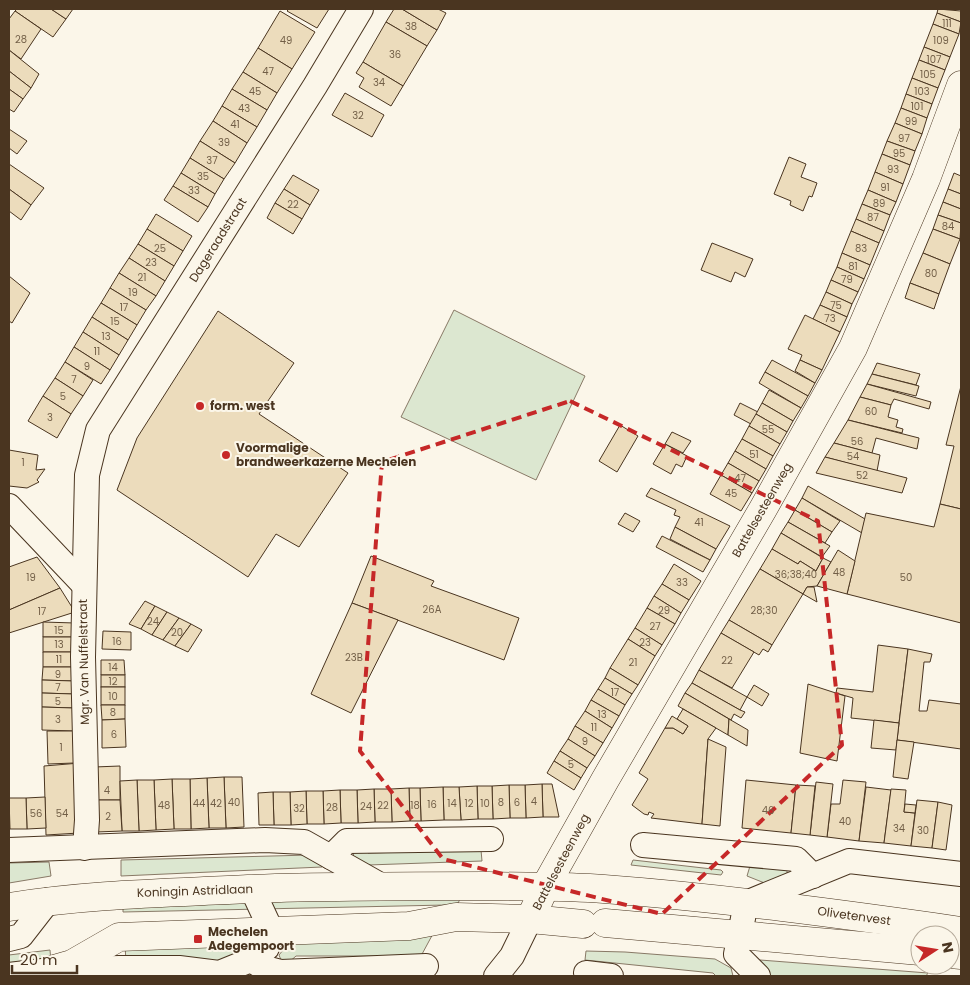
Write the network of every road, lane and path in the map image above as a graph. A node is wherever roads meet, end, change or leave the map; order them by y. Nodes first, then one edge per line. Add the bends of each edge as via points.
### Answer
1 (361, 9) edge
2 (961, 85) edge
3 (87, 475) joint
4 (9, 506) edge
5 (84, 585) junction
6 (490, 840) dead end
7 (643, 845) dead end
8 (85, 848) junction
9 (9, 850) edge
10 (331, 857) junction
11 (961, 874) edge
12 (813, 876) junction
13 (382, 886) junction
14 (545, 887) junction
15 (252, 889) junction
16 (602, 889) joint
17 (50, 900) junction
18 (746, 903) junction
19 (9, 907) edge
20 (530, 919) junction
21 (961, 931) edge
22 (272, 932) junction
23 (739, 934) junction
24 (15, 937) edge
25 (910, 950) edge
26 (250, 960) junction
27 (426, 966) dead end
28 (51, 970) junction
29 (87, 973) edge
30 (586, 973) dead end
31 (9, 975) edge
32 (496, 976) edge
33 (611, 976) edge
34 (758, 976) edge

1 - 3 street, Dageraadstraat via 98,430
2 - 14 main road, Battelsesteenweg via 926,179 853,348
3 - 5 street, Mgr. Van Nuffelstraat
4 - 5 street
5 - 8 street, Mgr. Van Nuffelstraat
6 - 10 street via 348,841
7 - 12 street via 796,859
8 - 9 street, Koningin Astridlaan
8 - 10 street, Koningin Astridlaan via 265,840 304,842
10 - 13 street, Koningin Astridlaan
11 - 12 street, Olivetenvest via 849,861
12 - 18 street, Olivetenvest
13 - 14 main road, Koningin Astridlaan
13 - 15 main road, Koningin Astridlaan
14 - 16 main road, Koningin Astridlaan
14 - 20 main road, Battelsesteenweg
15 - 17 main road, Koningin Astridlaan
15 - 22 street
16 - 18 main road, Olivetenvest
17 - 19 main road, Koningin Astridlaan
17 - 24 street
18 - 21 main road, Olivetenvest
18 - 23 street
20 - 22 main road via 456,917 409,926
20 - 23 main road
20 - 32 street via 512,956
22 - 26 street via 268,948
22 - 28 main road via 119,936 72,964
23 - 25 main road
23 - 34 street via 736,954
26 - 27 street via 281,972
26 - 29 street via 220,973 179,968
28 - 29 street
28 - 31 street
30 - 33 street

